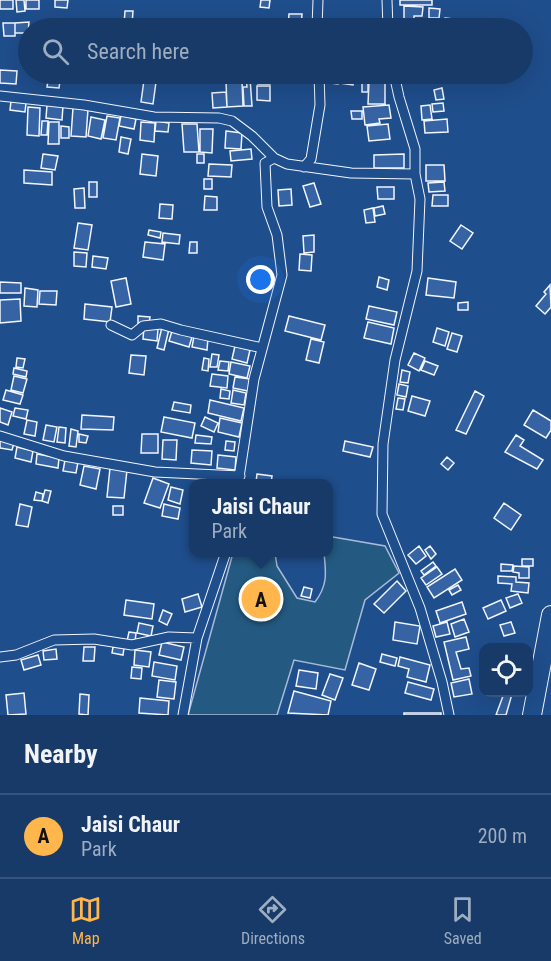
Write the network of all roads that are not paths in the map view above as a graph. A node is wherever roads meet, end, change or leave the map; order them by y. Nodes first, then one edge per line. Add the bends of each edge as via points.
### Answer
1 (318, 0) edge
2 (387, 0) edge
3 (317, 18) edge
4 (388, 18) edge
5 (319, 84) edge
6 (396, 84) edge
7 (0, 96) edge
8 (274, 158) junction
9 (304, 167) junction
10 (415, 174) junction
11 (111, 325) dead end
12 (262, 348) junction
13 (0, 436) edge
14 (228, 479) edge
15 (239, 479) edge
16 (224, 557) edge
17 (551, 615) edge
18 (197, 638) junction
19 (0, 657) edge
20 (183, 715) edge
21 (449, 715) edge
22 (532, 715) edge

1 - 3 street
2 - 4 street
5 - 9 street via 311,159
6 - 10 street via 415,149
7 - 8 street via 154,117 219,118 232,121
8 - 9 street
8 - 12 street via 265,163 267,207 277,235 282,275
9 - 10 street via 351,173
10 - 21 street via 420,199 417,271 395,360 384,444 382,514 420,608
11 - 12 street via 132,335 143,326 161,324
12 - 15 street
13 - 14 street via 64,456 155,472
16 - 18 street
17 - 22 highway
18 - 19 street via 132,645 94,639 54,640
18 - 20 street

